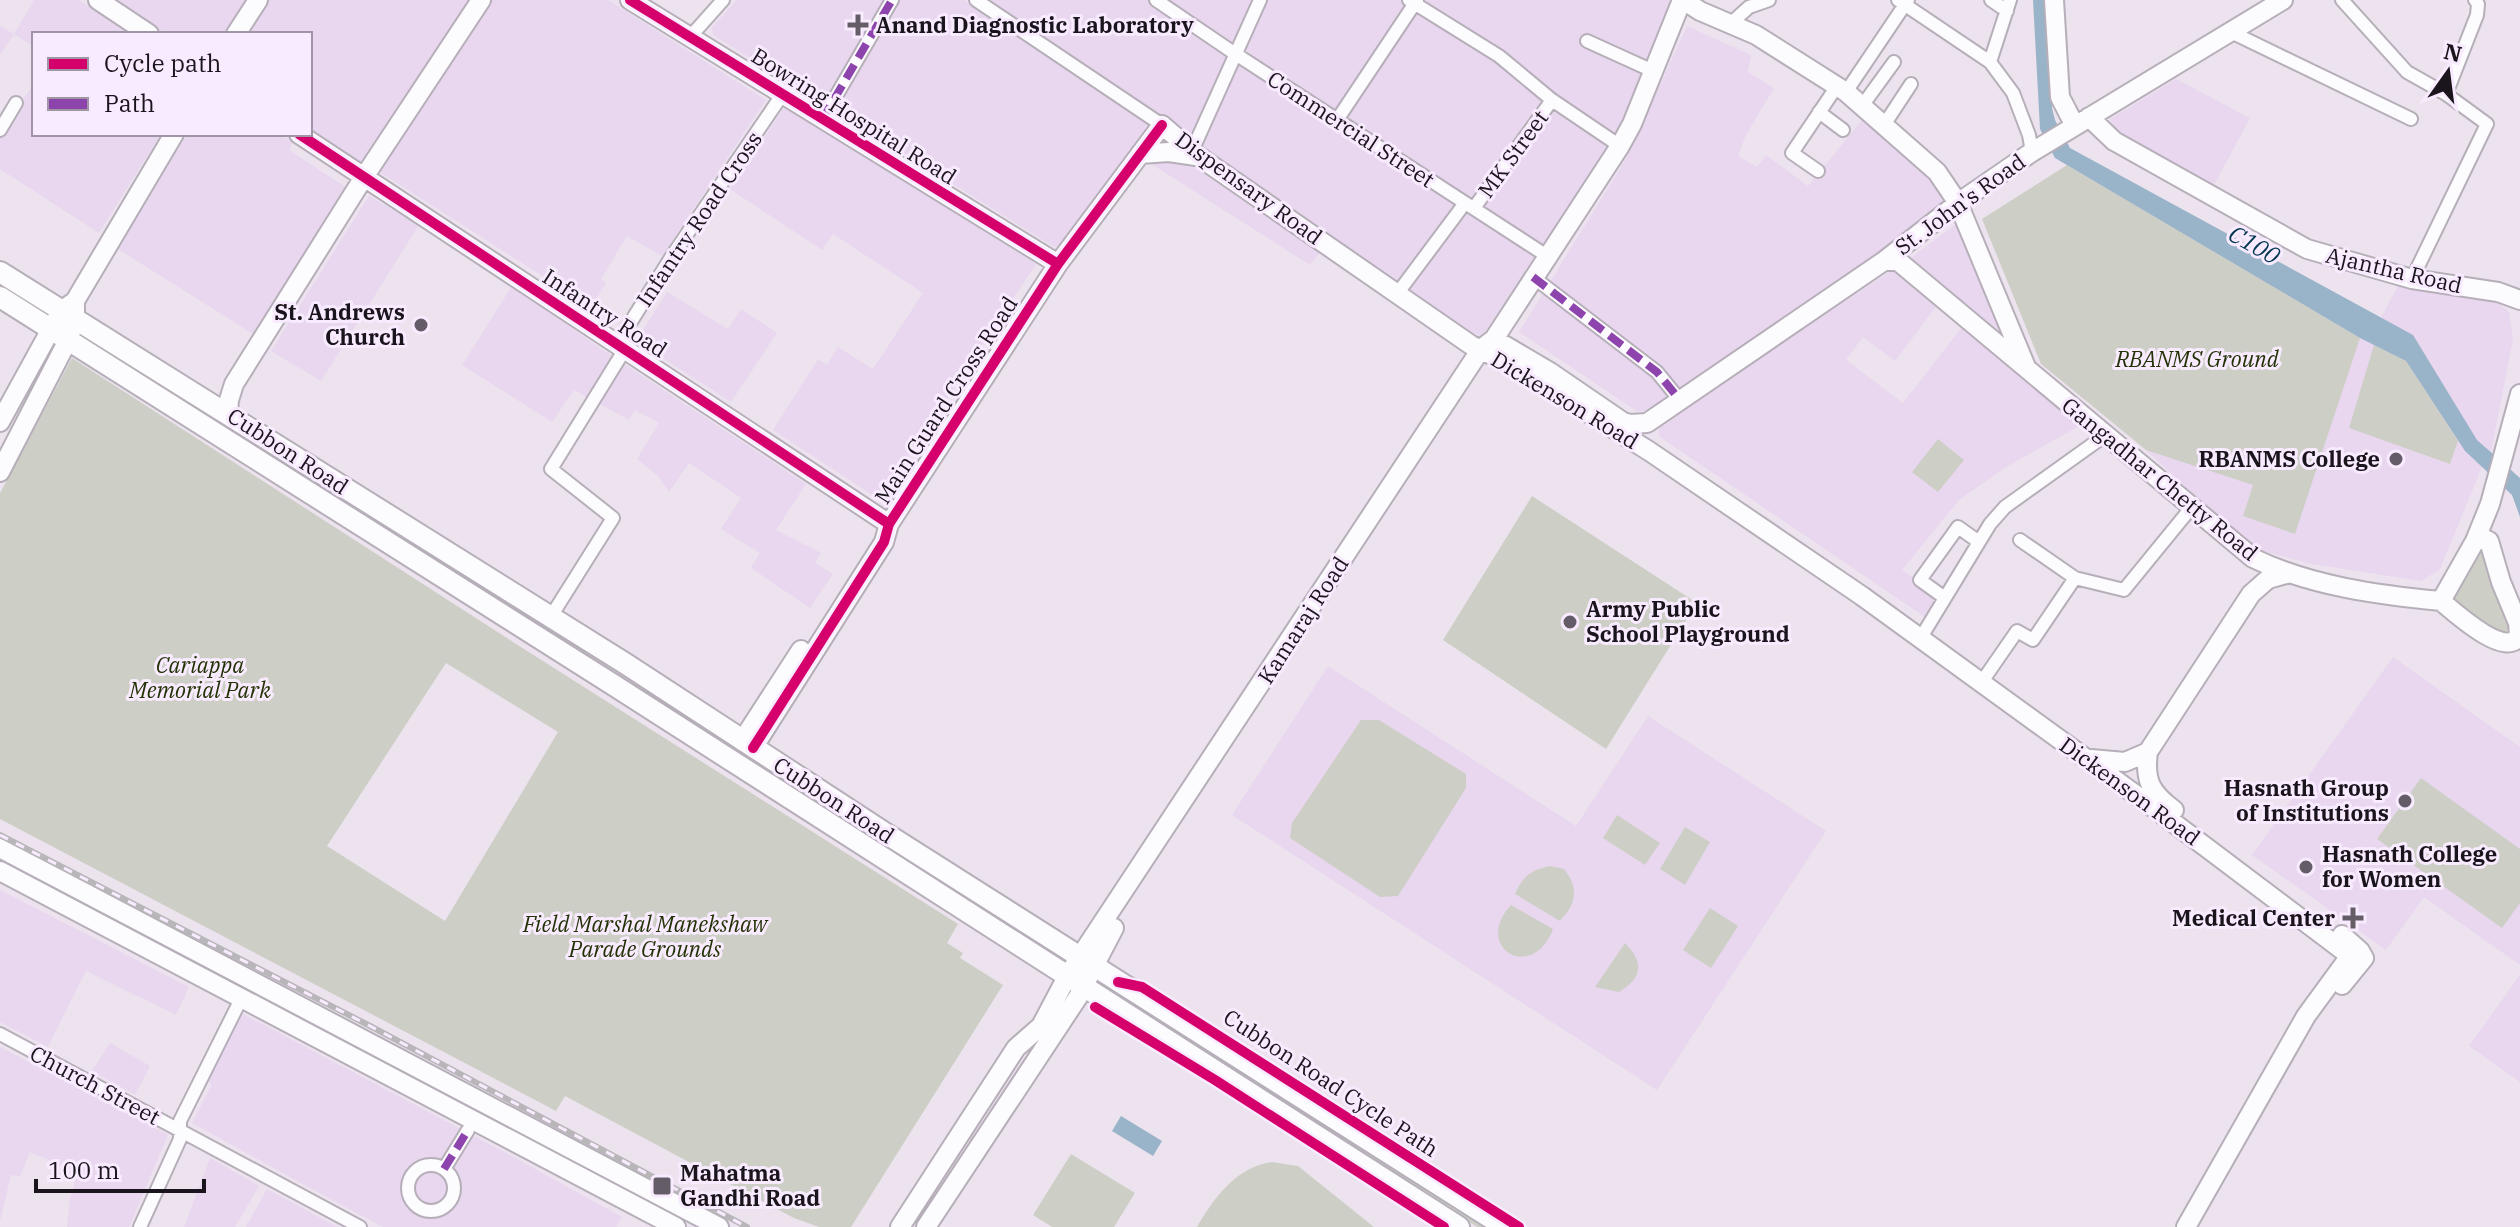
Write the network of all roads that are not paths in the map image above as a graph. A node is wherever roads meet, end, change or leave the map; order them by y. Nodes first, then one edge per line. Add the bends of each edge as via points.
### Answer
1 (98, 0) edge
2 (258, 0) edge
3 (481, 0) edge
4 (630, 0) edge
5 (723, 0) edge
6 (892, 0) edge
7 (976, 0) edge
8 (1156, 0) edge
9 (1260, 0) edge
10 (1682, 0) edge
11 (1769, 0) edge
12 (1991, 0) edge
13 (2054, 0) edge
14 (2283, 0) edge
15 (2342, 0) edge
16 (2475, 0) edge
17 (1413, 1) edge
18 (1904, 1) edge
19 (2009, 6) edge
20 (1729, 25) junction
21 (146, 32) edge
22 (237, 32) edge
23 (2231, 32) junction
24 (690, 37) junction
25 (1587, 41) dead end
26 (1236, 55) junction
27 (1894, 62) dead end
28 (1990, 62) junction
29 (1653, 71) junction
30 (1911, 84) dead end
31 (1841, 89) junction
32 (2446, 94) junction
33 (782, 95) junction
34 (1552, 100) junction
35 (16, 103) dead end
36 (1862, 106) junction
37 (1819, 112) junction
38 (2411, 119) dead end
39 (822, 120) junction
40 (1337, 120) junction
41 (1162, 125) junction
42 (1884, 125) junction
43 (2077, 125) junction
44 (0, 130) edge
45 (1843, 130) dead end
46 (173, 136) edge
47 (302, 136) edge
48 (1620, 146) junction
49 (2039, 148) junction
50 (1140, 154) junction
51 (1195, 154) junction
52 (1818, 171) dead end
53 (364, 177) junction
54 (1958, 203) junction
55 (1470, 206) junction
56 (1547, 256) junction
57 (1884, 261) junction
58 (1058, 264) junction
59 (0, 272) edge
60 (1533, 277) junction
61 (2412, 279) junction
62 (2520, 290) edge
63 (2498, 292) junction
64 (1397, 294) junction
65 (0, 297) edge
66 (2520, 300) edge
67 (70, 310) junction
68 (49, 329) junction
69 (68, 340) junction
70 (621, 347) junction
71 (1489, 347) junction
72 (2027, 370) junction
73 (2520, 394) edge
74 (1679, 399) junction
75 (228, 413) junction
76 (0, 422) edge
77 (1647, 423) junction
78 (2107, 434) junction
79 (1649, 451) junction
80 (0, 472) edge
81 (2191, 508) junction
82 (889, 524) junction
83 (2020, 540) dead end
84 (2482, 541) junction
85 (1979, 542) junction
86 (2242, 551) junction
87 (469, 567) junction
88 (2290, 573) junction
89 (2075, 578) junction
90 (457, 586) junction
91 (2251, 594) junction
92 (1945, 598) junction
93 (2441, 601) junction
94 (550, 618) junction
95 (2519, 624) edge
96 (1920, 639) junction
97 (2496, 640) junction
98 (2520, 653) edge
99 (626, 664) junction
100 (1981, 683) junction
101 (612, 684) junction
102 (773, 717) junction
103 (748, 744) junction
104 (2148, 752) junction
105 (2084, 757) junction
106 (778, 764) junction
107 (906, 846) junction
108 (0, 848) edge
109 (2226, 855) junction
110 (892, 864) junction
111 (0, 871) edge
112 (1087, 960) junction
113 (1076, 980) junction
114 (242, 997) junction
115 (2310, 1019) junction
116 (0, 1034) edge
117 (468, 1130) dead end
118 (180, 1131) junction
119 (940, 1166) junction
120 (444, 1169) dead end
121 (958, 1178) junction
122 (140, 1227) edge
123 (360, 1227) edge
124 (676, 1227) edge
125 (719, 1227) edge
126 (900, 1227) edge
127 (926, 1227) edge
128 (1459, 1227) edge
129 (1505, 1227) edge
130 (2186, 1227) edge
131 (2198, 1227) edge

1 - 21 main road
2 - 22 main road
3 - 53 main road
4 - 24 main road, Bowring Hospital Road
5 - 24 street
6 - 39 street
7 - 41 street, Dispensary Road
8 - 26 street, Commercial Street
9 - 26 street
10 - 20 main road, Gangadhar Chetty Road
10 - 29 main road, Kamaraj Road
11 - 20 street via 1749,7
12 - 19 street
13 - 43 main road via 2060,97
14 - 23 main road, St. John's Road
15 - 32 street via 2407,72
16 - 32 street via 2477,15
17 - 34 street via 1499,56
17 - 40 street
18 - 28 street
18 - 31 street
19 - 28 street
20 - 31 main road, Gangadhar Chetty Road via 1756,35
23 - 38 street
23 - 43 main road, St. John's Road
24 - 33 main road, Bowring Hospital Road
25 - 29 street
26 - 40 street, Commercial Street
26 - 51 street
27 - 36 street
28 - 49 street via 2013,93
29 - 48 main road, Kamaraj Road
30 - 42 street
31 - 36 main road, Gangadhar Chetty Road
31 - 37 street
32 - 61 street via 2487,124
33 - 39 main road, Bowring Hospital Road
33 - 70 street, Infantry Road Cross via 672,256
34 - 48 street
34 - 55 street, MK Street
35 - 44 street
36 - 42 main road, Gangadhar Chetty Road
37 - 45 street
37 - 52 street via 1792,153
39 - 58 main road, Bowring Hospital Road
40 - 55 street, Commercial Street
41 - 50 main road, Main Guard Cross Road
41 - 51 main road, Dispensary Road
42 - 54 main road, Gangadhar Chetty Road via 1937,172
43 - 49 main road, St. John's Road
43 - 61 main road, Ajantha Road via 2307,249
46 - 67 main road
47 - 53 main road, Infantry Road
48 - 56 main road, Kamaraj Road
49 - 54 main road, St. John's Road
50 - 51 main road
50 - 58 main road, Main Guard Cross Road
51 - 64 main road, Dispensary Road
53 - 70 main road, Infantry Road
53 - 75 main road via 234,384
54 - 57 main road, St. John's Road
54 - 72 main road, Gangadhar Chetty Road
55 - 56 street, Commercial Street
55 - 64 street, MK Street
56 - 60 main road, Kamaraj Road
57 - 72 main road, Gangadhar Chetty Road via 1898,261
57 - 74 main road, St. John's Road
58 - 82 main road, Main Guard Cross Road
59 - 67 main road, Cubbon Road
60 - 71 main road, Kamaraj Road
60 - 74 street via 1657,372
61 - 63 main road, Ajantha Road
62 - 63 main road
63 - 66 main road
64 - 71 main road, Dispensary Road via 1471,345
65 - 68 main road, Cubbon Road
67 - 68 main road
67 - 69 main road
67 - 75 main road, Cubbon Road
68 - 69 main road, Cubbon Road
68 - 76 main road
69 - 80 main road
69 - 90 main road, Cubbon Road
70 - 82 main road, Infantry Road
70 - 94 street, Infantry Road Cross via 551,469 613,518
71 - 77 main road, Dickenson Road via 1550,372 1623,422
71 - 79 main road, Dickenson Road
71 - 112 main road, Kamaraj Road
72 - 78 main road, Gangadhar Chetty Road
73 - 84 main road
74 - 77 main road, St. John's Road
75 - 87 main road, Cubbon Road
77 - 79 main road, Dickenson Road via 1643,437
78 - 81 main road, Gangadhar Chetty Road
78 - 85 street via 2005,507
79 - 96 main road, Dickenson Road
81 - 86 main road, Gangadhar Chetty Road
81 - 89 street via 2124,590
82 - 102 main road, Main Guard Cross Road via 884,542
82 - 103 main road, Main Guard Cross Road via 875,536
83 - 89 street
84 - 93 main road
84 - 95 main road
85 - 92 street
85 - 92 street via 1958,527 1920,580
86 - 88 main road, Gangadhar Chetty Road
86 - 91 main road via 2252,570
87 - 90 main road
87 - 94 main road, Cubbon Road
88 - 91 main road via 2268,579
88 - 93 main road, Gangadhar Chetty Road
89 - 100 street via 2033,640 2017,631
90 - 101 main road, Cubbon Road
91 - 104 main road
92 - 96 street
93 - 97 main road
94 - 99 main road, Cubbon Road
95 - 97 main road via 2517,640
96 - 100 main road, Dickenson Road
97 - 98 main road
99 - 101 main road
99 - 103 main road, Cubbon Road
100 - 105 main road, Dickenson Road
101 - 110 main road, Cubbon Road
102 - 103 main road, Main Guard Cross Road
102 - 106 main road via 771,746
103 - 106 main road, Cubbon Road
104 - 105 main road via 2125,762
104 - 109 main road, Dickenson Road via 2151,788
105 - 109 main road, Dickenson Road
106 - 107 main road, Cubbon Road
107 - 110 main road
107 - 112 main road, Cubbon Road
108 - 125 main road
109 - 115 main road, Dickenson Road via 2351,942 2364,958
110 - 113 main road, Cubbon Road
111 - 114 main road
112 - 113 main road, Kamaraj Road
112 - 129 main road, Cubbon Road
113 - 119 main road, Kamaraj Road via 1041,1026 1016,1048
113 - 121 main road, Kamaraj Road
113 - 128 main road, Cubbon Road
114 - 118 street via 183,1114
114 - 124 main road
115 - 130 main road, Dickenson Road
115 - 131 main road, Dickenson Road
116 - 118 street, Church Street
117 - 120 street
118 - 122 street
118 - 123 street, Church Street
119 - 121 main road
119 - 126 main road, Kamaraj Road
121 - 127 main road, Kamaraj Road

